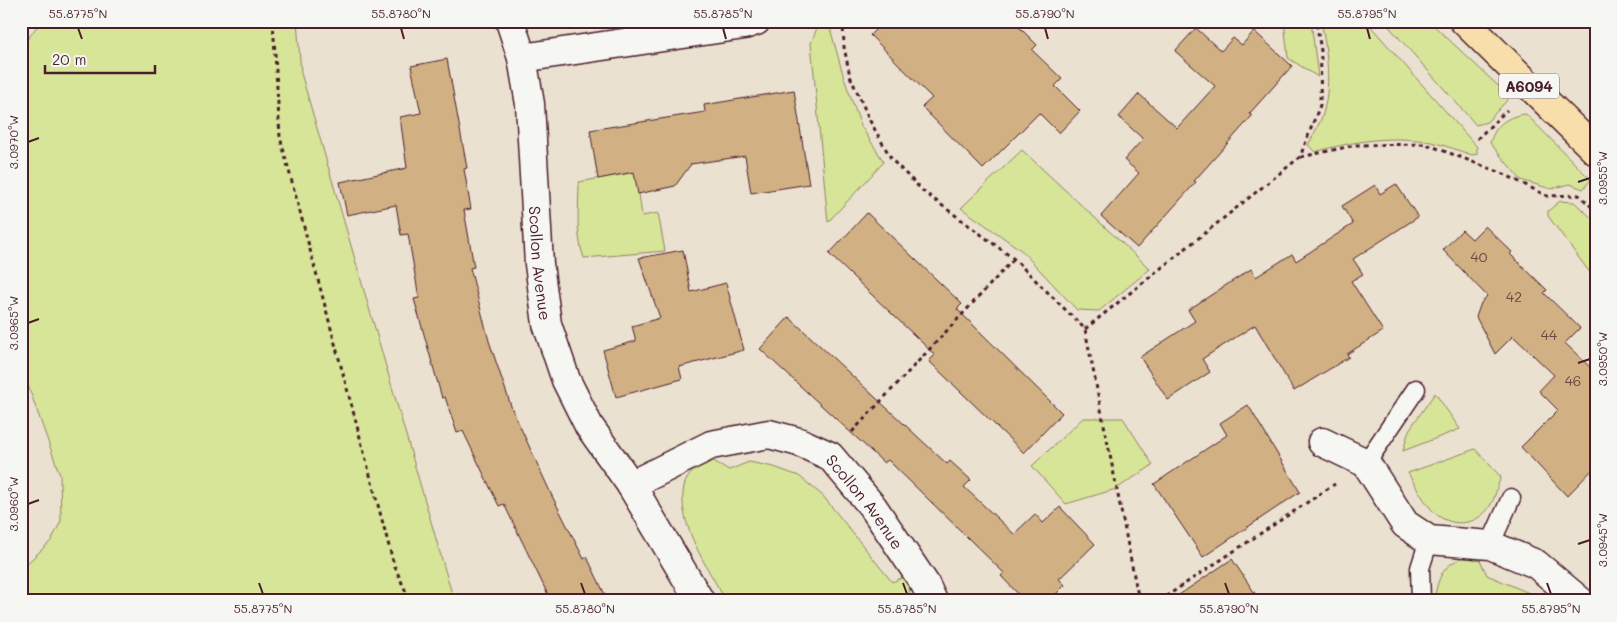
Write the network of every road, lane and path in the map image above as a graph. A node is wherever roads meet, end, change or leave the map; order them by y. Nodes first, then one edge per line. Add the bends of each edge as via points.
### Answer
1 (273, 21) edge
2 (510, 21) edge
3 (756, 21) edge
4 (843, 21) edge
5 (1316, 21) edge
6 (1464, 21) edge
7 (522, 58) junction
8 (1530, 87) junction
9 (1477, 139) dead end
10 (1596, 151) edge
11 (1300, 157) junction
12 (1596, 211) edge
13 (1014, 259) junction
14 (1085, 329) junction
15 (1416, 389) dead end
16 (1322, 442) dead end
17 (830, 456) junction
18 (1366, 463) junction
19 (632, 485) junction
20 (1511, 498) dead end
21 (1429, 540) junction
22 (1490, 545) junction
23 (410, 601) edge
24 (700, 601) edge
25 (933, 601) edge
26 (1139, 601) edge
27 (1159, 601) edge
28 (1421, 601) edge
29 (1580, 601) edge

1 - 23 path via 280,137 394,565
2 - 7 street, Scollon Avenue
3 - 7 street
4 - 13 path via 850,76 892,160 924,192
5 - 11 path via 1322,51 1320,105
6 - 8 main road, A6094
7 - 19 street, Scollon Avenue via 530,104 539,264 547,324 566,380 589,426
8 - 9 path
8 - 10 main road, A6094
11 - 12 path via 1356,145 1426,144 1504,174 1547,196 1579,195
11 - 14 path
13 - 14 path
13 - 17 path
14 - 26 path
15 - 18 lane
16 - 18 street
17 - 19 street, Scollon Avenue via 799,442 769,434 743,437 711,445
17 - 25 street, Scollon Avenue via 873,507
18 - 21 street via 1405,524
18 - 27 path
19 - 24 street, Scollon Avenue
20 - 22 lane
21 - 22 street
21 - 28 lane via 1420,568
22 - 29 street via 1536,564

